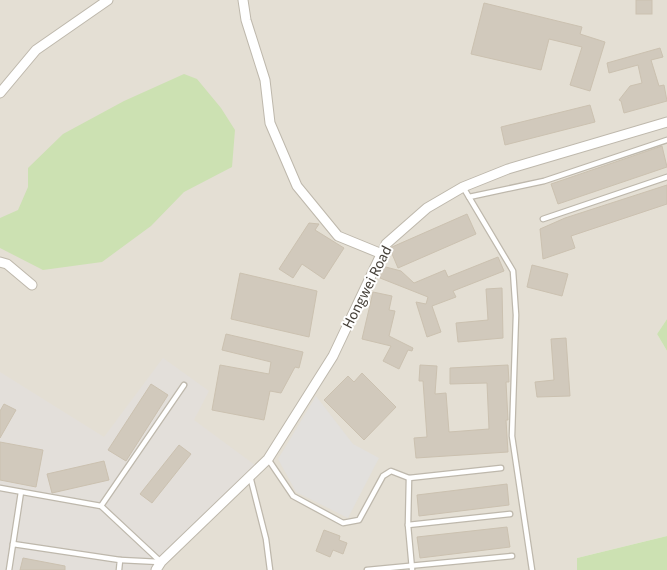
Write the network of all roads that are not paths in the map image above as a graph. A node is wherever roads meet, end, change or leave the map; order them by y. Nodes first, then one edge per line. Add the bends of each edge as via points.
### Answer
1 (108, 0) edge
2 (243, 0) edge
3 (0, 94) edge
4 (667, 122) edge
5 (667, 140) edge
6 (667, 177) edge
7 (463, 187) junction
8 (469, 197) junction
9 (543, 219) dead end
10 (382, 254) junction
11 (0, 262) edge
12 (32, 285) dead end
13 (184, 385) dead end
14 (268, 458) junction
15 (501, 468) dead end
16 (250, 476) junction
17 (409, 478) junction
18 (0, 488) edge
19 (21, 492) junction
20 (101, 506) junction
21 (510, 514) dead end
22 (408, 525) junction
23 (13, 544) junction
24 (512, 556) dead end
25 (120, 560) junction
26 (159, 566) edge
27 (412, 569) edge
28 (10, 570) edge
29 (119, 570) edge
30 (270, 570) edge
31 (367, 570) edge
32 (532, 570) edge

1 - 3 street via 36,50
2 - 10 street via 265,80 270,123 297,186 338,236
4 - 7 street, Hongwei Road via 508,169
5 - 8 lane via 544,181
6 - 9 lane
7 - 8 lane
7 - 10 street, Hongwei Road via 427,208 386,244
8 - 32 lane via 513,271 516,315 512,436
10 - 14 street, Hongwei Road via 333,356
11 - 12 street
13 - 20 lane
14 - 16 street, Hongwei Road
14 - 17 lane via 293,496 343,523 359,520 383,476 391,471
15 - 17 lane
16 - 26 street, Hongwei Road
16 - 30 lane via 266,539
17 - 22 lane
18 - 19 lane
19 - 20 lane
19 - 23 lane
20 - 26 lane
21 - 22 lane
22 - 27 lane
23 - 25 lane
23 - 28 lane
24 - 27 lane
25 - 26 lane
25 - 29 lane
27 - 31 lane

